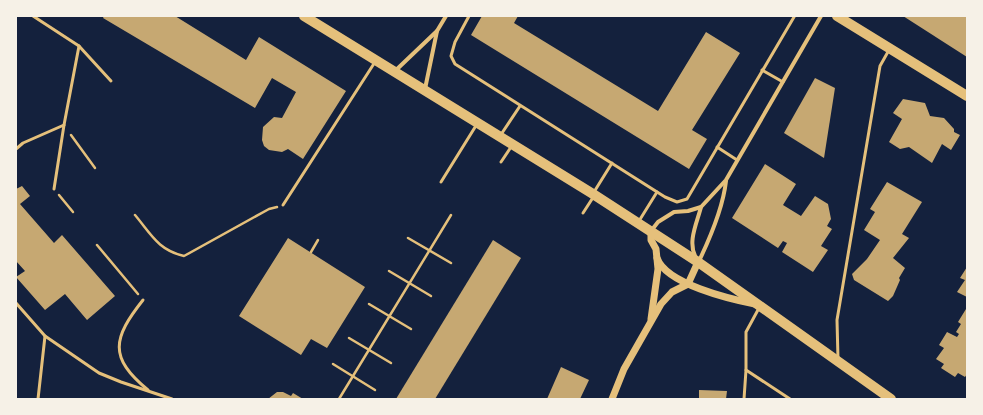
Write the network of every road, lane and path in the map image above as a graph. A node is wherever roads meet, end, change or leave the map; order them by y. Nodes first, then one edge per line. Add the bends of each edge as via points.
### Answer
1 (33, 16) edge
2 (304, 16) edge
3 (446, 16) edge
4 (469, 16) edge
5 (821, 16) edge
6 (837, 16) edge
7 (794, 17) dead end
8 (438, 31) junction
9 (79, 46) junction
10 (890, 49) junction
11 (376, 60) junction
12 (762, 70) junction
13 (394, 72) junction
14 (111, 81) dead end
15 (783, 82) junction
16 (424, 91) junction
17 (967, 96) edge
18 (520, 106) junction
19 (478, 124) junction
20 (64, 125) junction
21 (499, 137) junction
22 (512, 145) junction
23 (717, 147) junction
24 (16, 149) edge
25 (737, 160) junction
26 (501, 162) dead end
27 (612, 163) junction
28 (95, 168) dead end
29 (726, 180) junction
30 (441, 182) dead end
31 (54, 189) joint
32 (657, 192) junction
33 (594, 195) junction
34 (283, 205) joint
35 (701, 207) junction
36 (73, 212) dead end
37 (583, 213) dead end
38 (135, 215) dead end
39 (451, 215) dead end
40 (638, 223) junction
41 (651, 231) junction
42 (408, 238) dead end
43 (318, 240) dead end
44 (97, 245) dead end
45 (430, 250) junction
46 (311, 252) dead end
47 (657, 258) junction
48 (698, 262) junction
49 (451, 263) dead end
50 (389, 271) dead end
51 (410, 283) junction
52 (688, 284) junction
53 (431, 296) dead end
54 (143, 300) joint
55 (16, 303) edge
56 (369, 304) dead end
57 (761, 305) junction
58 (390, 316) junction
59 (650, 323) junction
60 (411, 329) dead end
61 (46, 336) junction
62 (349, 338) dead end
63 (369, 350) junction
64 (838, 361) junction
65 (391, 363) dead end
66 (333, 364) dead end
67 (746, 370) junction
68 (353, 376) junction
69 (375, 390) dead end
70 (149, 391) junction
71 (38, 399) edge
72 (172, 399) edge
73 (339, 399) edge
74 (612, 399) edge
75 (744, 399) edge
76 (790, 399) edge
77 (891, 399) edge

1 - 9 lane
2 - 11 main road
3 - 8 street
4 - 18 lane via 455,42 451,56 455,64
5 - 15 street
6 - 10 main road
7 - 12 lane
8 - 13 street
8 - 16 street
9 - 14 lane
9 - 20 lane
10 - 17 main road
10 - 64 lane via 880,66 837,320
11 - 13 main road
11 - 34 lane
12 - 15 lane
12 - 23 lane
13 - 16 main road
15 - 25 street
16 - 19 main road
18 - 21 lane
18 - 27 lane
19 - 21 main road
19 - 30 lane
20 - 24 lane via 23,143
20 - 28 path
20 - 31 lane
21 - 22 main road
22 - 26 lane
22 - 33 main road
23 - 25 lane
23 - 32 lane via 687,199 677,202
25 - 29 street
27 - 32 lane
27 - 33 lane
29 - 35 street
29 - 48 street via 724,196 712,232
31 - 36 path
32 - 40 lane
33 - 37 lane
33 - 40 main road
34 - 38 path via 269,209 184,256 171,253 160,245
35 - 41 street via 674,212 658,222
35 - 48 street via 691,243
39 - 45 path
40 - 41 main road
41 - 47 street
41 - 48 main road
42 - 45 path
43 - 46 path
44 - 54 path
45 - 49 path
45 - 51 path
47 - 52 street via 666,270
47 - 59 street via 658,269
48 - 52 street
48 - 57 main road
50 - 51 path
51 - 53 path
51 - 58 path
52 - 57 street via 729,299
52 - 59 street via 672,292 661,304
54 - 70 lane via 122,332 119,349 123,365 131,376
55 - 61 lane
56 - 58 path
57 - 64 main road
57 - 67 lane via 746,332
58 - 60 path
58 - 63 path
59 - 74 street via 624,369
61 - 70 lane via 99,373
61 - 71 lane
62 - 63 path
63 - 65 path
63 - 68 path
64 - 77 main road
66 - 68 path
67 - 75 lane
67 - 76 lane
68 - 69 path
68 - 73 path
70 - 72 lane

